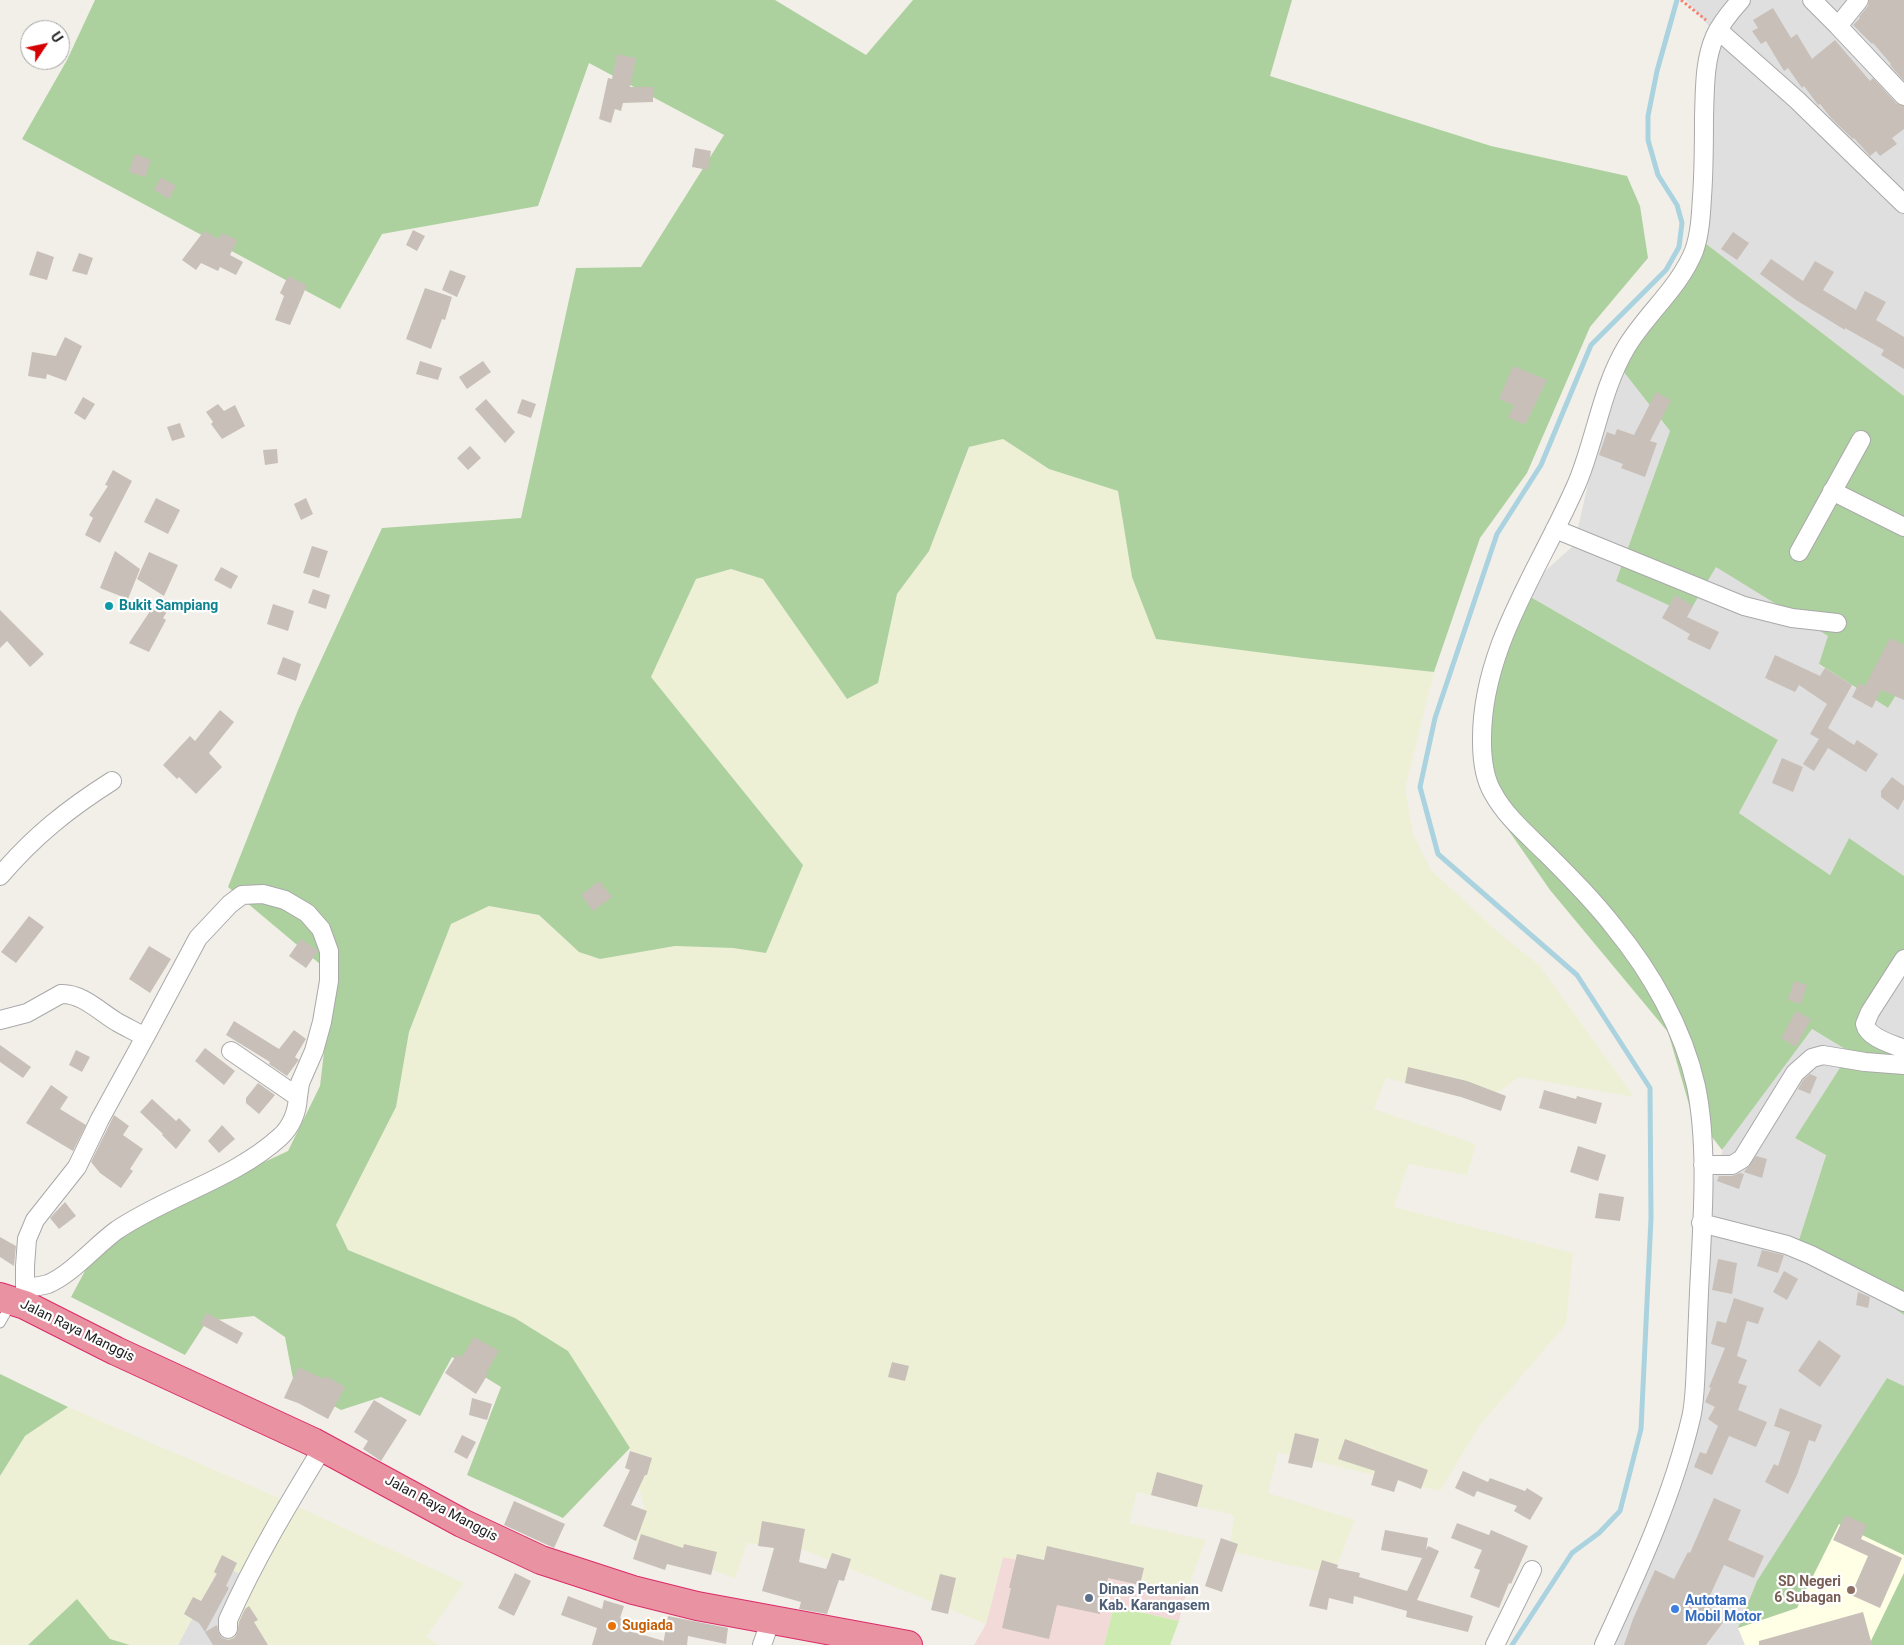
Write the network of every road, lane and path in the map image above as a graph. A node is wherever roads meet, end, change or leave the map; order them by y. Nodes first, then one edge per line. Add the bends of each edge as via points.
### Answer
1 (1682, 0) edge
2 (1741, 0) edge
3 (1812, 0) edge
4 (1859, 0) edge
5 (1838, 26) junction
6 (1718, 30) junction
7 (1904, 96) edge
8 (1904, 204) edge
9 (1861, 440) dead end
10 (1832, 492) junction
11 (1904, 527) edge
12 (1555, 530) junction
13 (1799, 552) dead end
14 (1837, 623) dead end
15 (112, 782) dead end
16 (0, 876) edge
17 (1904, 959) edge
18 (0, 1020) edge
19 (145, 1037) junction
20 (1904, 1049) edge
21 (231, 1051) dead end
22 (1904, 1065) edge
23 (298, 1097) junction
24 (1703, 1165) junction
25 (1702, 1223) junction
26 (1904, 1302) edge
27 (13, 1303) edge
28 (323, 1447) junction
29 (1532, 1570) dead end
30 (770, 1619) junction
31 (228, 1629) dead end
32 (762, 1645) edge
33 (908, 1645) edge
34 (1496, 1645) edge
35 (1604, 1645) edge

1 - 6 path
2 - 6 street
3 - 5 street
4 - 5 street
5 - 7 street
6 - 8 street via 1797,100
6 - 12 street via 1708,57 1703,180 1696,244 1676,282 1629,342 1618,362 1578,481
9 - 10 street
10 - 11 street
10 - 13 street
12 - 14 street via 1744,606 1792,618
12 - 24 street via 1498,648 1483,714 1484,765 1494,796 1505,811 1615,928 1638,958 1660,996 1684,1045 1696,1089
15 - 16 street via 75,805 38,835
17 - 20 street via 1865,1024 1875,1036
18 - 19 street via 27,1013 67,994
19 - 23 street via 198,938 230,904 242,895 263,894 285,900 307,913 321,929 329,951 329,981 322,1022
19 - 27 street via 77,1167 35,1220 27,1239 25,1266
21 - 23 street
22 - 24 street via 1817,1056 1795,1073 1742,1159 1732,1165
23 - 27 street via 291,1126 251,1159 117,1230 57,1279
24 - 25 street
25 - 26 street via 1787,1245
25 - 35 street via 1690,1422 1666,1502
27 - 28 highway, Jalan Raya Manggis
28 - 30 highway, Jalan Raya Manggis via 462,1523 541,1560 633,1590
28 - 31 street via 253,1567 228,1620
29 - 34 street
30 - 32 street
30 - 33 highway, Jalan Raya Manggis

